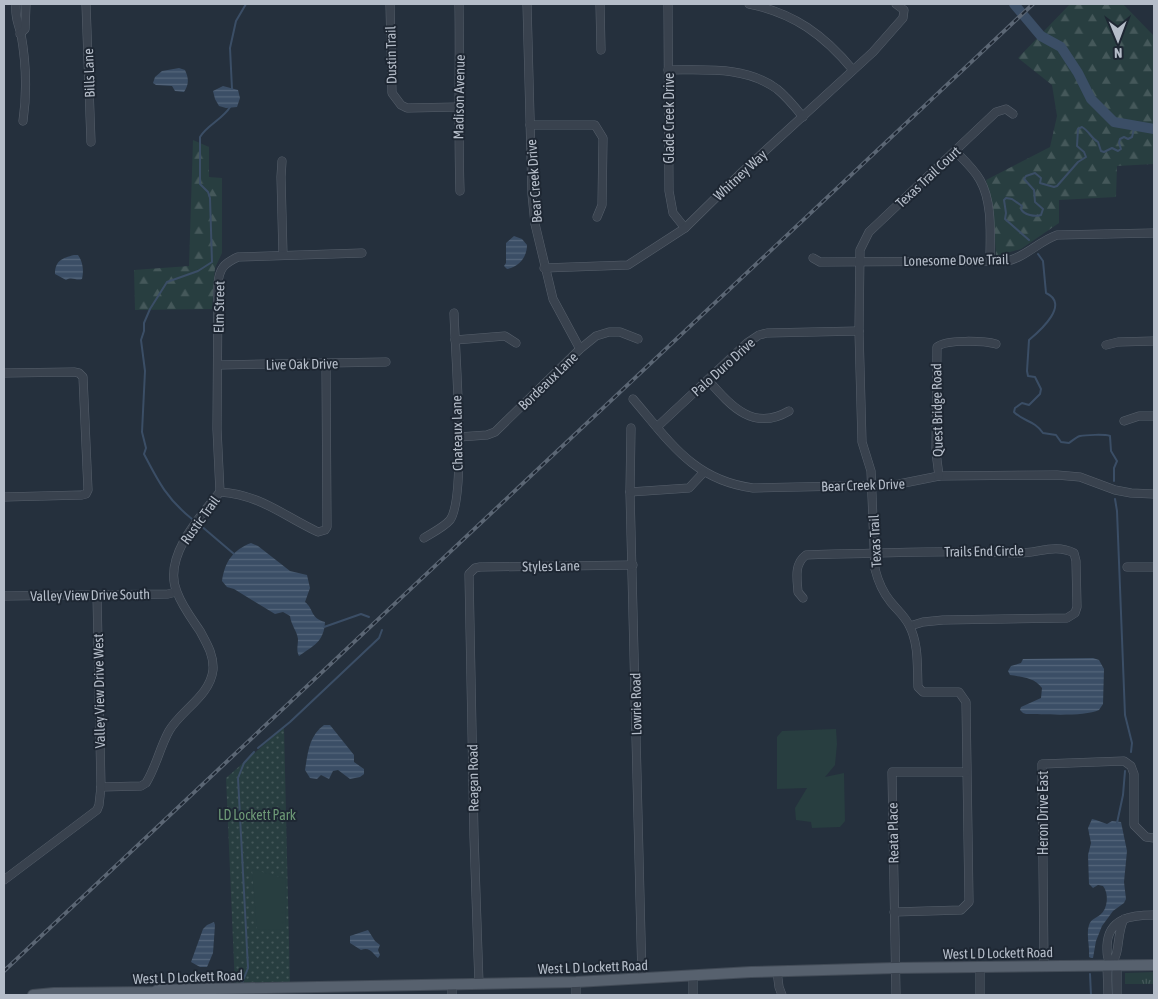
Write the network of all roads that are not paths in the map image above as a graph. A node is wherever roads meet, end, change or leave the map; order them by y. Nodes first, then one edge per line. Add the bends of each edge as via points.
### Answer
1 (16, 4) edge
2 (26, 4) edge
3 (86, 4) edge
4 (390, 4) edge
5 (459, 4) edge
6 (527, 4) edge
7 (600, 4) edge
8 (668, 4) edge
9 (749, 4) edge
10 (896, 4) edge
11 (20, 34) junction
12 (601, 50) dead end
13 (668, 70) junction
14 (853, 70) junction
15 (459, 107) junction
16 (1013, 114) dead end
17 (803, 117) junction
18 (23, 121) dead end
19 (530, 125) junction
20 (91, 142) dead end
21 (955, 151) junction
22 (282, 161) dead end
23 (460, 191) dead end
24 (597, 217) dead end
25 (685, 228) junction
26 (1154, 233) edge
27 (362, 253) dead end
28 (283, 255) junction
29 (813, 258) dead end
30 (990, 260) junction
31 (861, 262) junction
32 (544, 268) junction
33 (454, 313) dead end
34 (859, 331) junction
35 (638, 339) dead end
36 (455, 340) junction
37 (1154, 341) edge
38 (516, 343) dead end
39 (996, 344) dead end
40 (1106, 345) dead end
41 (580, 349) junction
42 (386, 362) dead end
43 (326, 364) junction
44 (218, 366) junction
45 (4, 373) edge
46 (708, 380) junction
47 (633, 399) dead end
48 (789, 411) dead end
49 (1154, 416) edge
50 (1124, 421) dead end
51 (657, 427) junction
52 (631, 428) dead end
53 (459, 437) junction
54 (703, 473) junction
55 (939, 476) junction
56 (871, 486) junction
57 (220, 492) junction
58 (630, 492) junction
59 (1154, 494) edge
60 (4, 497) edge
61 (424, 538) dead end
62 (874, 554) junction
63 (633, 565) junction
64 (1127, 567) dead end
65 (1154, 567) edge
66 (470, 572) joint
67 (176, 592) junction
68 (97, 595) junction
69 (4, 596) edge
70 (803, 598) dead end
71 (910, 626) junction
72 (966, 772) junction
73 (102, 788) junction
74 (1154, 838) edge
75 (4, 880) edge
76 (894, 912) junction
77 (1154, 915) edge
78 (1112, 965) junction
79 (1154, 965) edge
80 (1044, 966) junction
81 (980, 967) junction
82 (895, 968) junction
83 (777, 971) junction
84 (693, 976) junction
85 (642, 979) junction
86 (576, 982) junction
87 (452, 984) junction
88 (479, 984) junction
89 (366, 991) edge
90 (276, 992) edge
91 (154, 994) edge
92 (33, 995) edge
93 (452, 995) edge
94 (576, 995) edge
95 (693, 995) edge
96 (782, 995) edge
97 (896, 995) edge
98 (980, 995) edge
99 (1108, 995) edge
100 (1117, 995) edge

1 - 11 street
2 - 11 street via 25,29
3 - 20 street, Bills Lane
4 - 15 street, Dustin Trail via 392,94 407,108
5 - 15 street, Madison Avenue
6 - 19 street, Bear Creek Drive
7 - 12 street
8 - 13 street, Glade Creek Drive
9 - 14 street via 785,15 812,30
10 - 14 street, Whitney Way via 904,10 903,16
11 - 18 street via 26,94
13 - 17 street via 748,74 776,88
13 - 25 street, Glade Creek Drive via 669,191 673,213
14 - 17 street, Whitney Way
15 - 23 street, Madison Avenue
16 - 21 street, Texas Trail Court via 1006,109 996,112
17 - 25 street, Whitney Way
19 - 24 street via 595,125 603,138 602,205
19 - 32 street, Bear Creek Drive via 532,194
21 - 30 street via 974,171 986,195
21 - 31 street, Texas Trail Court via 869,232 860,250
22 - 28 street
25 - 32 street, Whitney Way via 628,265
26 - 30 street, Lonesome Dove Trail via 1057,235 1018,258
27 - 28 street, Elm Street
28 - 44 street, Elm Street via 238,257 221,269 218,284
29 - 31 street, Lonesome Dove Trail via 820,262
30 - 31 street, Lonesome Dove Trail
31 - 34 street, Texas Trail
32 - 41 street, Bear Creek Drive via 553,299
33 - 36 street, Chateaux Lane
34 - 46 street, Palo Duro Drive via 759,335
34 - 56 street, Texas Trail via 862,442 871,471
35 - 41 street, Bordeaux Lane via 620,332 609,332 596,336
36 - 38 street via 499,336
36 - 53 street, Chateaux Lane
37 - 40 street
39 - 55 street, Quest Bridge Road via 947,342 940,344 936,351
41 - 53 street, Bordeaux Lane via 495,432
42 - 43 street, Live Oak Drive
43 - 44 street, Live Oak Drive
43 - 57 street, Rustic Trail via 328,523 325,530 318,532 280,510 250,498
44 - 57 street, Elm Street
45 - 60 street via 74,372 83,377 87,492 82,495
46 - 48 street via 733,407 749,416 772,419
46 - 51 street, Palo Duro Drive
47 - 51 street, Bear Creek Drive
49 - 50 street
51 - 54 street, Bear Creek Drive via 681,455
52 - 58 street, Lowrie Road
53 - 61 street, Chateaux Lane via 455,507 450,520
54 - 56 street, Bear Creek Drive via 753,488
54 - 58 street via 688,488
55 - 56 street, Bear Creek Drive via 905,484
55 - 59 street, Bear Creek Drive via 1070,476 1116,490
56 - 62 street, Texas Trail
57 - 67 street, Rustic Trail via 180,547 174,574
58 - 63 street, Lowrie Road
62 - 70 street via 806,555 797,566 798,592
62 - 71 street, Texas Trail via 878,582
62 - 71 street, Trails End Circle via 1019,553 1039,549 1066,549 1074,553 1077,607 1075,613 1067,618 943,620
63 - 66 street, Styles Lane via 480,567
63 - 85 street, Lowrie Road
64 - 65 street
66 - 88 street, Reagan Road
67 - 68 street, Valley View Drive South
67 - 73 street, Rustic Trail via 209,648 213,665 210,682 170,730 146,783 142,786
68 - 69 street, Valley View Drive South
68 - 73 street, Valley View Drive West
71 - 72 street, Texas Trail via 917,654 918,686 923,692 959,692 966,702
72 - 76 street, Texas Trail via 969,902 961,910
72 - 76 street, Reata Place via 892,772
73 - 75 street, Valley View Drive West via 97,810
74 - 80 street, Heron Drive East via 1146,837 1134,825 1134,774 1124,761 1042,764
76 - 82 street, Reata Place
77 - 78 street via 1124,919 1118,937 1117,958
78 - 79 main road, West L D Lockett Road
78 - 80 main road, West L D Lockett Road
78 - 99 street
78 - 100 street
80 - 81 main road, West L D Lockett Road
81 - 82 main road, West L D Lockett Road
81 - 98 street
82 - 83 main road, West L D Lockett Road
82 - 97 street, Reata Place
83 - 84 main road, West L D Lockett Road
83 - 96 street
84 - 85 main road, West L D Lockett Road
84 - 95 street
85 - 86 main road, West L D Lockett Road
86 - 88 main road, West L D Lockett Road
86 - 94 street
87 - 88 main road, West L D Lockett Road
87 - 89 main road, West L D Lockett Road
87 - 93 street
89 - 90 main road, West L D Lockett Road
90 - 91 main road, West L D Lockett Road via 158,990
91 - 92 main road, West L D Lockett Road

